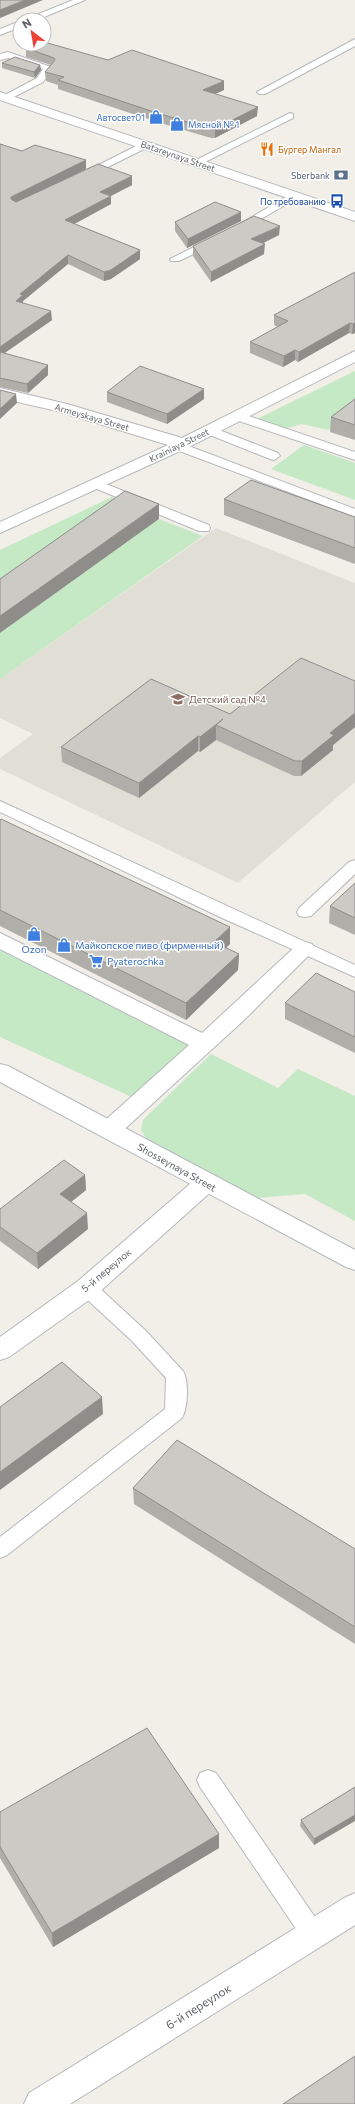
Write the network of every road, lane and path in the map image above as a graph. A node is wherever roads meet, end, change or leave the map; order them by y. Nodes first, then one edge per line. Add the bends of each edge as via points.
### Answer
1 (81, 0) edge
2 (50, 12) edge
3 (12, 27) edge
4 (0, 32) edge
5 (355, 42) edge
6 (0, 56) edge
7 (262, 92) dead end
8 (3, 97) edge
9 (290, 116) dead end
10 (144, 144) junction
11 (197, 162) junction
12 (72, 181) edge
13 (294, 196) junction
14 (355, 217) edge
15 (175, 259) dead end
16 (355, 356) edge
17 (0, 393) edge
18 (237, 416) junction
19 (209, 430) junction
20 (181, 445) junction
21 (274, 456) dead end
22 (355, 456) edge
23 (96, 484) junction
24 (355, 513) edge
25 (0, 528) edge
26 (204, 528) dead end
27 (0, 806) edge
28 (355, 864) edge
29 (305, 912) dead end
30 (0, 940) edge
31 (304, 949) junction
32 (355, 972) edge
33 (203, 1044) junction
34 (0, 1072) edge
35 (108, 1130) junction
36 (206, 1183) junction
37 (355, 1261) edge
38 (87, 1288) junction
39 (0, 1350) edge
40 (0, 1548) edge
41 (208, 1780) dead end
42 (355, 1908) edge
43 (313, 1934) junction
44 (40, 2104) edge

1 - 2 lane
3 - 4 lane
5 - 7 lane
6 - 8 lane via 8,55 49,68 40,80
8 - 10 street, Batareynaya Street
9 - 11 lane
10 - 11 street, Batareynaya Street
10 - 12 lane
11 - 13 street, Batareynaya Street
13 - 14 street, Batareynaya Street
13 - 15 lane via 256,219
16 - 18 street, Krainiaya Street
17 - 20 street, Armeyskaya Street via 61,407
18 - 19 street, Krainiaya Street
18 - 22 lane
19 - 20 street, Krainiaya Street
19 - 21 lane
20 - 23 street, Krainiaya Street
20 - 24 lane
23 - 25 street, Krainiaya Street
23 - 26 lane
27 - 31 lane
28 - 29 lane
30 - 33 street
31 - 32 lane
31 - 33 street
33 - 35 street
34 - 35 street, Shosseynaya Street
35 - 36 street, Shosseynaya Street
36 - 37 street, Shosseynaya Street
36 - 38 street, 5-й переулок
38 - 39 street, 5-й переулок
38 - 40 lane via 139,1336 176,1376 175,1412
41 - 43 lane
42 - 43 street, 6-й переулок
43 - 44 street, 6-й переулок

